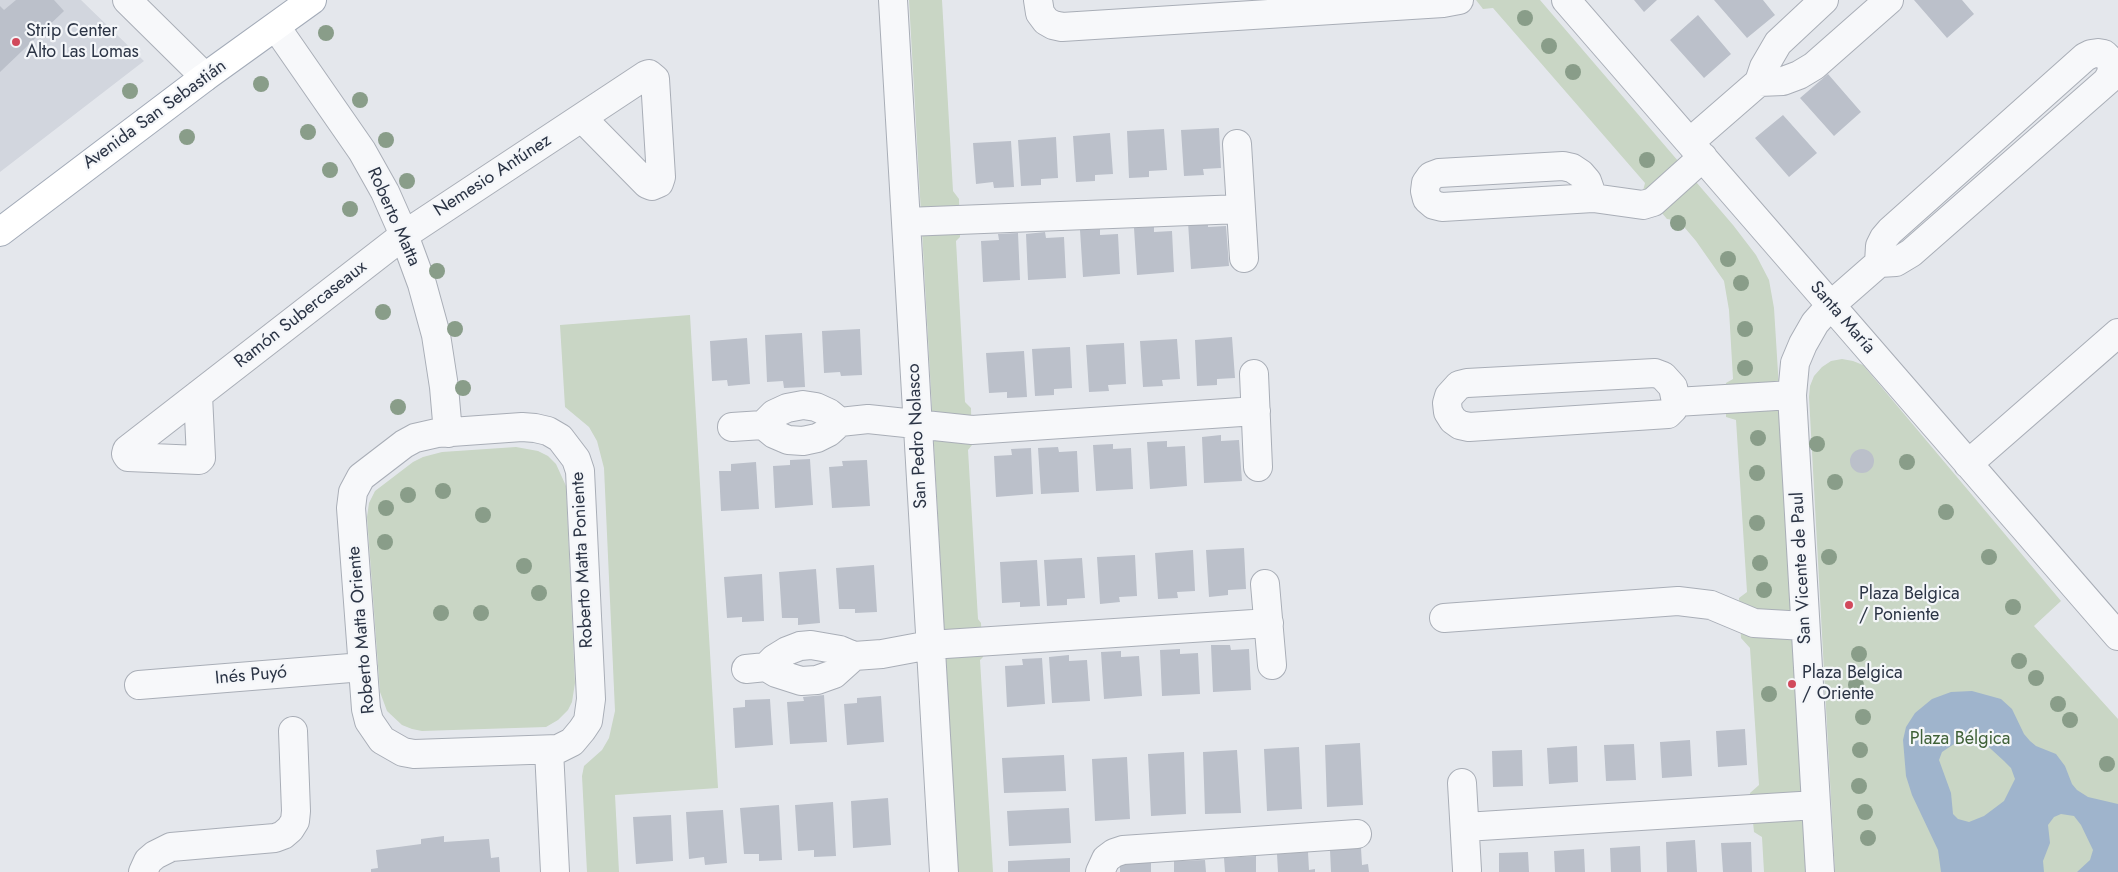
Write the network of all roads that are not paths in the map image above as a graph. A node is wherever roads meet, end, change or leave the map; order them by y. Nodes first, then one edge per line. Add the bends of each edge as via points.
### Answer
1 (127, 0) edge
2 (893, 0) edge
3 (1038, 0) edge
4 (1459, 0) edge
5 (1566, 0) edge
6 (1824, 0) edge
7 (1889, 0) edge
8 (309, 1) edge
9 (1423, 2) edge
10 (1237, 8) edge
11 (276, 27) junction
12 (204, 77) junction
13 (1759, 82) junction
14 (582, 118) dead end
15 (1237, 144) dead end
16 (1696, 150) junction
17 (1593, 198) junction
18 (1241, 209) junction
19 (906, 222) junction
20 (0, 232) edge
21 (404, 235) junction
22 (1244, 258) dead end
23 (1879, 263) junction
24 (1831, 305) junction
25 (2118, 333) edge
26 (1254, 374) dead end
27 (198, 395) dead end
28 (1792, 395) junction
29 (1676, 402) junction
30 (1256, 411) junction
31 (840, 422) junction
32 (917, 424) junction
33 (763, 425) junction
34 (732, 427) dead end
35 (448, 433) junction
36 (1968, 464) junction
37 (1258, 467) dead end
38 (1265, 584) dead end
39 (1444, 618) dead end
40 (1269, 623) junction
41 (2114, 623) edge
42 (1805, 626) junction
43 (930, 645) junction
44 (1272, 666) dead end
45 (363, 667) junction
46 (756, 668) dead end
47 (139, 685) dead end
48 (293, 731) dead end
49 (548, 750) junction
50 (1462, 783) dead end
51 (1816, 805) junction
52 (1465, 827) junction
53 (1357, 834) dead end
54 (1467, 870) dead end
55 (143, 872) edge
56 (555, 872) edge
57 (944, 872) edge
58 (1100, 872) edge
59 (1820, 872) edge

1 - 12 street
2 - 19 street, San Pedro Nolasco
3 - 10 street via 1040,14 1046,21 1062,27
4 - 9 street
5 - 16 street, Santa María
6 - 13 street via 1778,43
7 - 13 street via 1799,76 1783,81
8 - 11 main road, Avenida San Sebastián
9 - 10 street
11 - 12 main road, Avenida San Sebastián
11 - 21 street, Roberto Matta via 362,151
12 - 20 main road, Avenida San Sebastián
13 - 16 street
14 - 21 street, Nemesio Antúnez
15 - 18 street
16 - 17 street via 1653,202 1635,205
16 - 24 street, Santa María
17 - 17 street via 1442,208 1427,200 1425,191 1431,176 1439,173 1558,165 1581,174
18 - 19 street
18 - 22 street
19 - 32 street, San Pedro Nolasco
21 - 27 street, Ramón Subercaseaux
21 - 35 street, Roberto Matta via 436,335
23 - 23 street via 1896,262 1911,254 2106,81 2111,74 2109,59 2098,53 2085,57 1890,231 1880,246
23 - 24 street, San Vicente de Paul
24 - 28 street, San Vicente de Paul via 1802,344 1795,363
24 - 36 street, Santa María
25 - 36 street
26 - 30 street
28 - 29 street
28 - 42 street, San Vicente de Paul
29 - 29 street via 1673,387 1663,376 1655,374 1467,383 1453,390 1447,403 1452,420 1468,427 1668,414
30 - 32 street via 972,430
30 - 37 street
31 - 32 street via 868,419
31 - 33 street via 829,432 803,441 788,440
31 - 33 street via 823,410 802,405 774,414
32 - 43 street, San Pedro Nolasco
33 - 34 street
35 - 45 street, Roberto Matta Oriente via 426,435 404,444 361,477 354,492 351,508
35 - 49 street, Roberto Matta Poniente via 535,428 560,438 576,459 580,472 591,710 572,742
36 - 41 street, Santa María
38 - 40 street
39 - 42 street via 1678,601 1711,606 1754,623
40 - 43 street
40 - 44 street
42 - 51 street, San Vicente de Paul
43 - 46 street via 854,656 834,674 817,680 802,681
43 - 57 street, San Pedro Nolasco
45 - 47 street, Inés Puyó
45 - 49 street, Roberto Matta Oriente via 369,721 382,740 392,747 414,754
48 - 55 street via 296,812 290,829 275,838 171,847 154,855
49 - 56 street
50 - 52 street
51 - 52 street
51 - 59 street, San Vicente de Paul
52 - 54 street
53 - 58 street via 1123,850 1106,859

